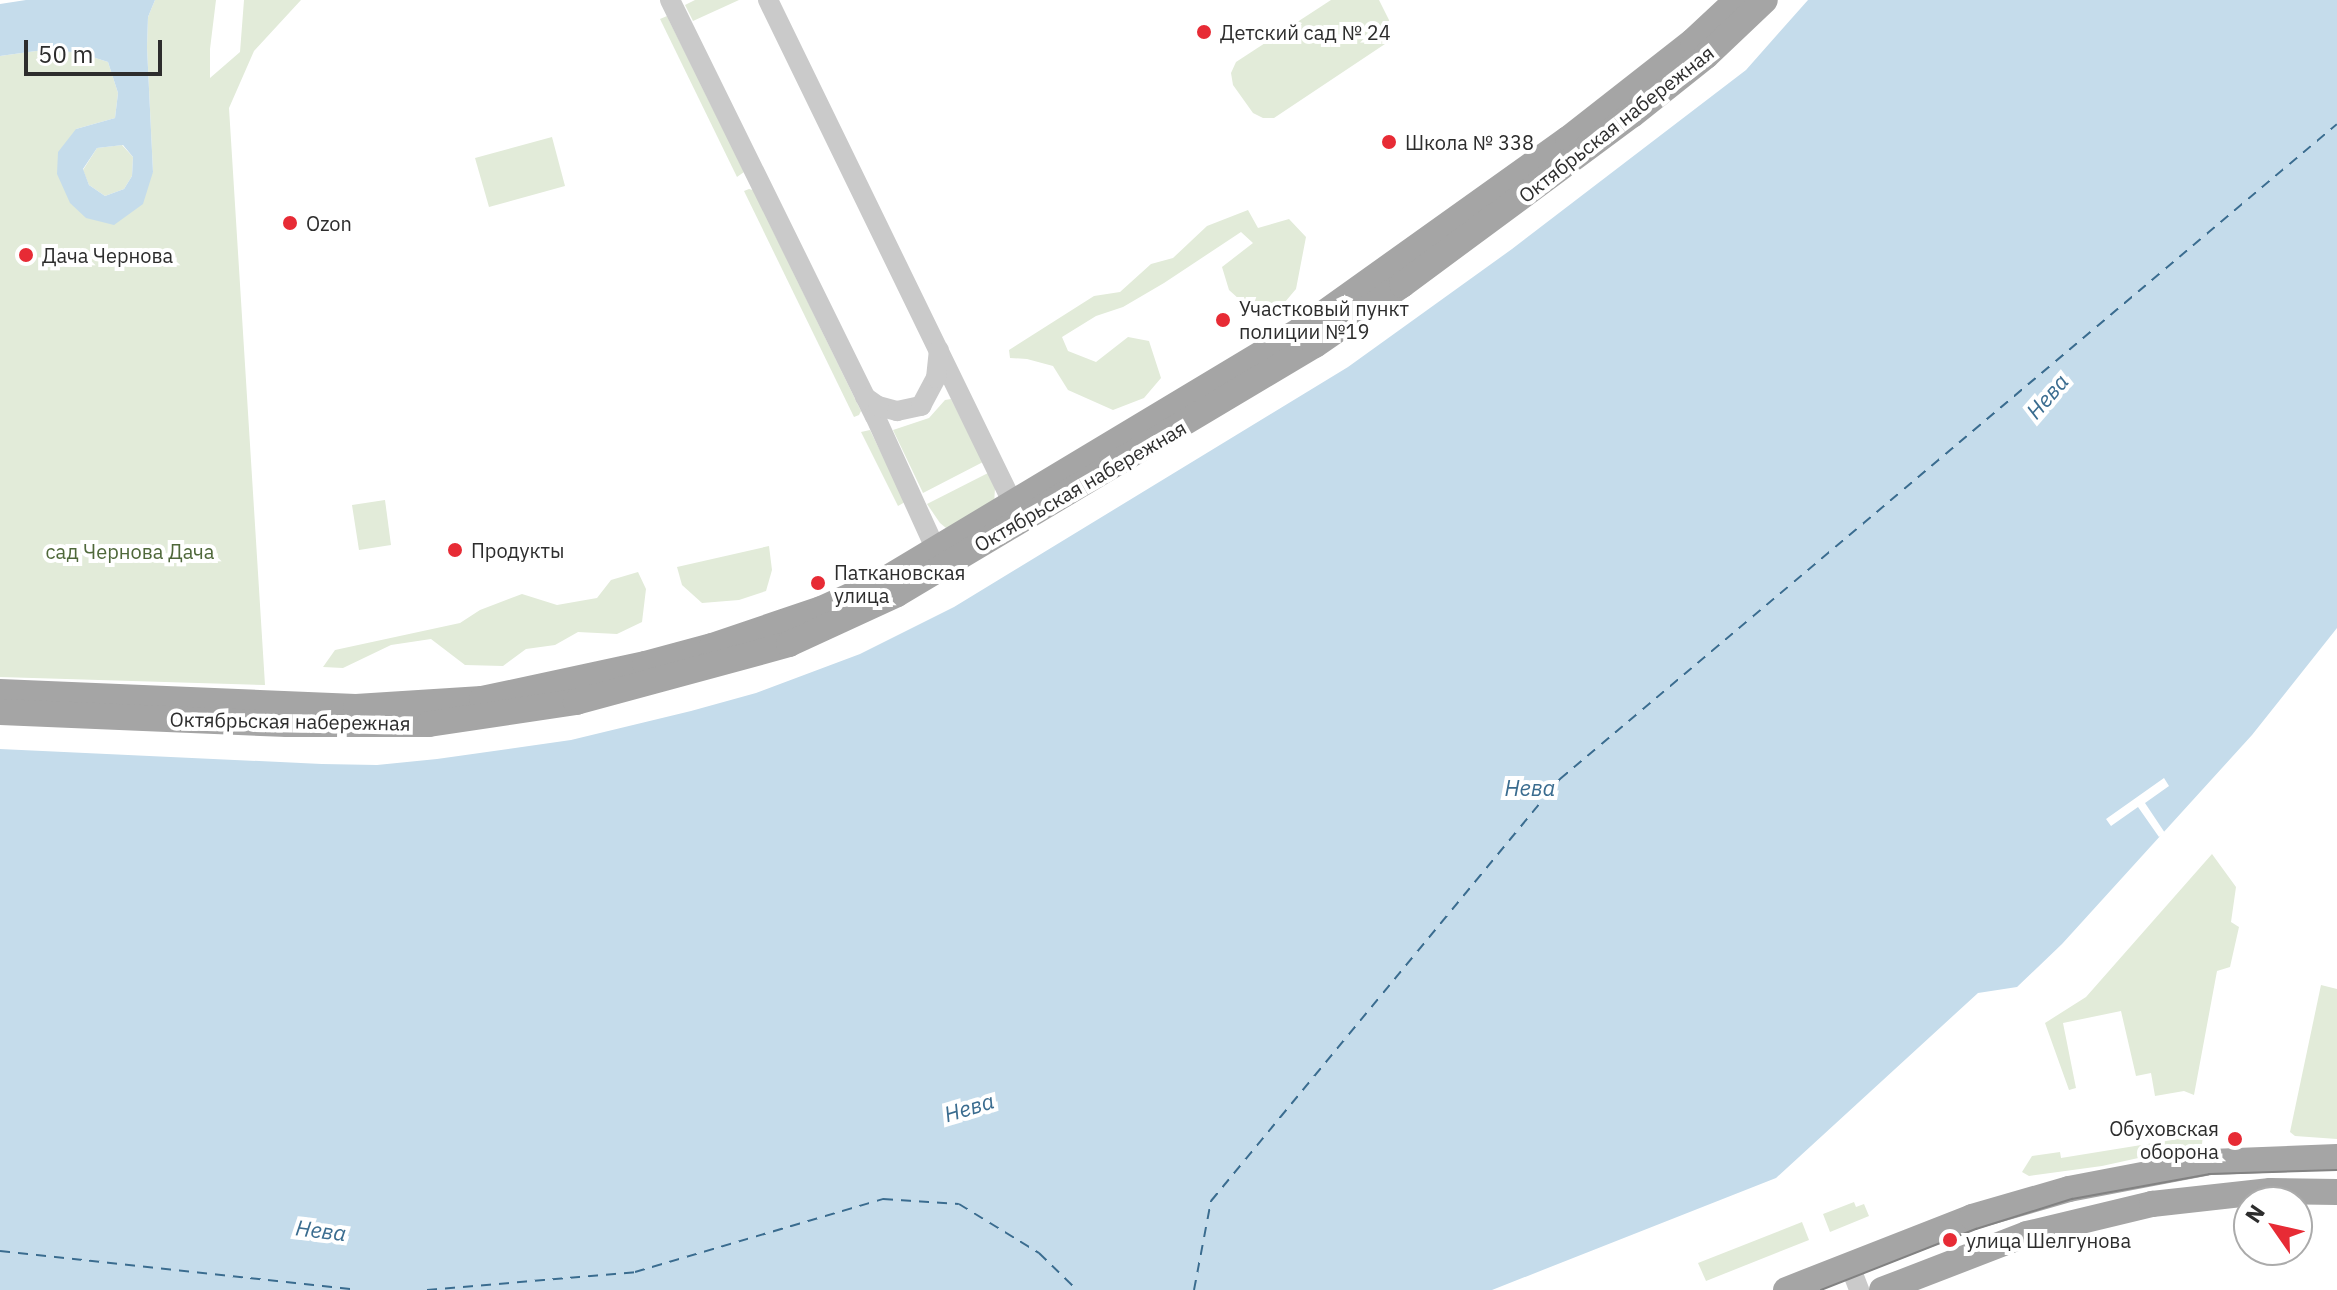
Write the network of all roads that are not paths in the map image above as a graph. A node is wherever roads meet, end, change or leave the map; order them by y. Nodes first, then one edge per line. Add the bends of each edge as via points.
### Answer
1 (670, 0) edge
2 (768, 0) edge
3 (1737, 0) edge
4 (1765, 0) edge
5 (939, 350) junction
6 (864, 396) junction
7 (1017, 511) junction
8 (936, 550) junction
9 (0, 692) edge
10 (0, 712) edge
11 (2337, 1157) edge
12 (2337, 1192) edge
13 (1855, 1278) edge
14 (1786, 1290) edge
15 (1882, 1290) edge

1 - 6 street
2 - 5 street
3 - 7 main road, Октябрьская набережная via 1614,104 1394,266
4 - 7 main road, Октябрьская набережная via 1632,115 1360,315 1220,405
5 - 6 street via 936,378 921,406 897,411
5 - 7 street
6 - 8 street
7 - 8 main road, Октябрьская набережная
7 - 10 main road, Октябрьская набережная via 897,594 789,644 576,702 429,724 358,726
8 - 9 main road, Октябрьская набережная via 881,582 765,629 589,678 482,699 356,707
11 - 13 main road via 2211,1162 2069,1189 1972,1217
12 - 15 main road via 2270,1191 2152,1204 2027,1234
13 - 14 main road

